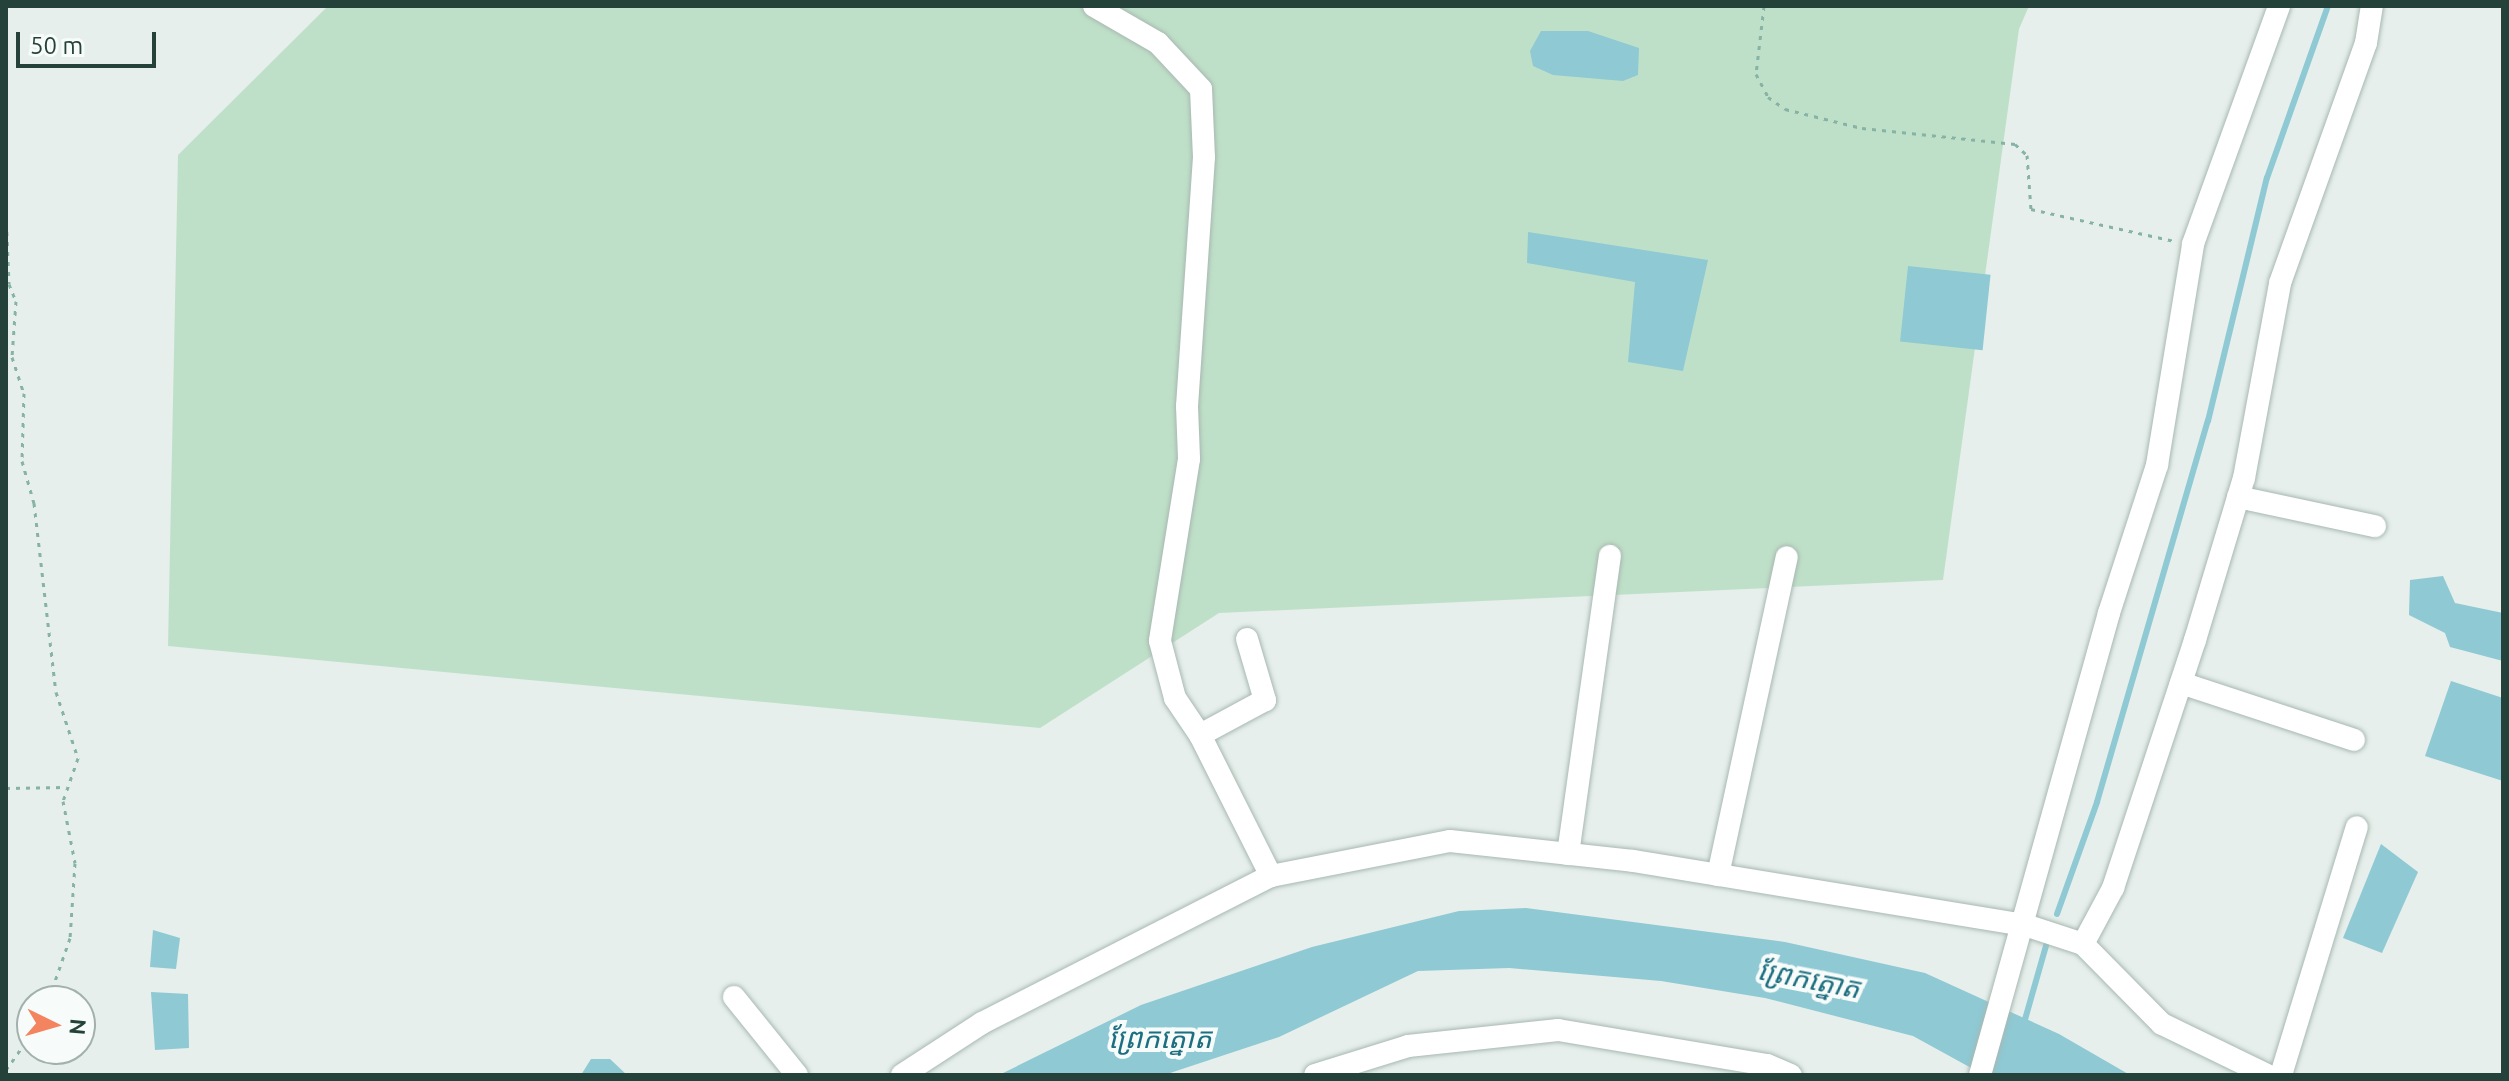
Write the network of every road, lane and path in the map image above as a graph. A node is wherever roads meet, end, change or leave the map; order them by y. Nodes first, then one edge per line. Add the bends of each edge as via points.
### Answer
1 (1094, 6) edge
2 (1764, 6) edge
3 (2279, 6) edge
4 (2372, 6) edge
5 (6, 80) edge
6 (6, 117) edge
7 (6, 212) edge
8 (2193, 244) junction
9 (2238, 497) junction
10 (2375, 526) dead end
11 (1610, 556) dead end
12 (1787, 557) dead end
13 (1247, 639) dead end
14 (2181, 683) junction
15 (1200, 735) junction
16 (2354, 740) dead end
17 (68, 787) junction
18 (6, 788) edge
19 (2357, 827) dead end
20 (1568, 854) junction
21 (1718, 875) junction
22 (1271, 876) junction
23 (2025, 925) junction
24 (2083, 944) junction
25 (54, 985) edge
26 (734, 997) dead end
27 (1326, 1073) edge
28 (797, 1075) edge
29 (902, 1075) edge
30 (1791, 1075) edge
31 (1980, 1075) edge
32 (2267, 1075) edge
33 (2281, 1075) edge

1 - 15 street via 1158,43 1201,89 1204,157 1187,406 1189,459 1160,641 1175,698
2 - 8 path via 1756,74 1760,88 1785,109 1862,128 2015,144 2027,155 2031,209
3 - 8 street
4 - 9 street via 2366,43 2280,283
5 - 6 path
7 - 17 path via 9,284 16,301 12,357 25,409 22,461 34,503 56,692 78,758
8 - 23 street via 2157,465 2109,613
9 - 10 street
9 - 14 street
11 - 20 street
12 - 21 street
13 - 15 street via 1265,700
14 - 16 street
14 - 24 street via 2113,888
15 - 22 street
17 - 18 path
17 - 25 path via 63,801 75,863 70,938
19 - 33 street
20 - 21 street
20 - 22 street via 1450,841
21 - 23 street
22 - 29 street via 982,1023
23 - 24 street
23 - 31 street
24 - 32 street via 2162,1024
26 - 28 street
27 - 30 street via 1408,1046 1558,1030 1710,1054

